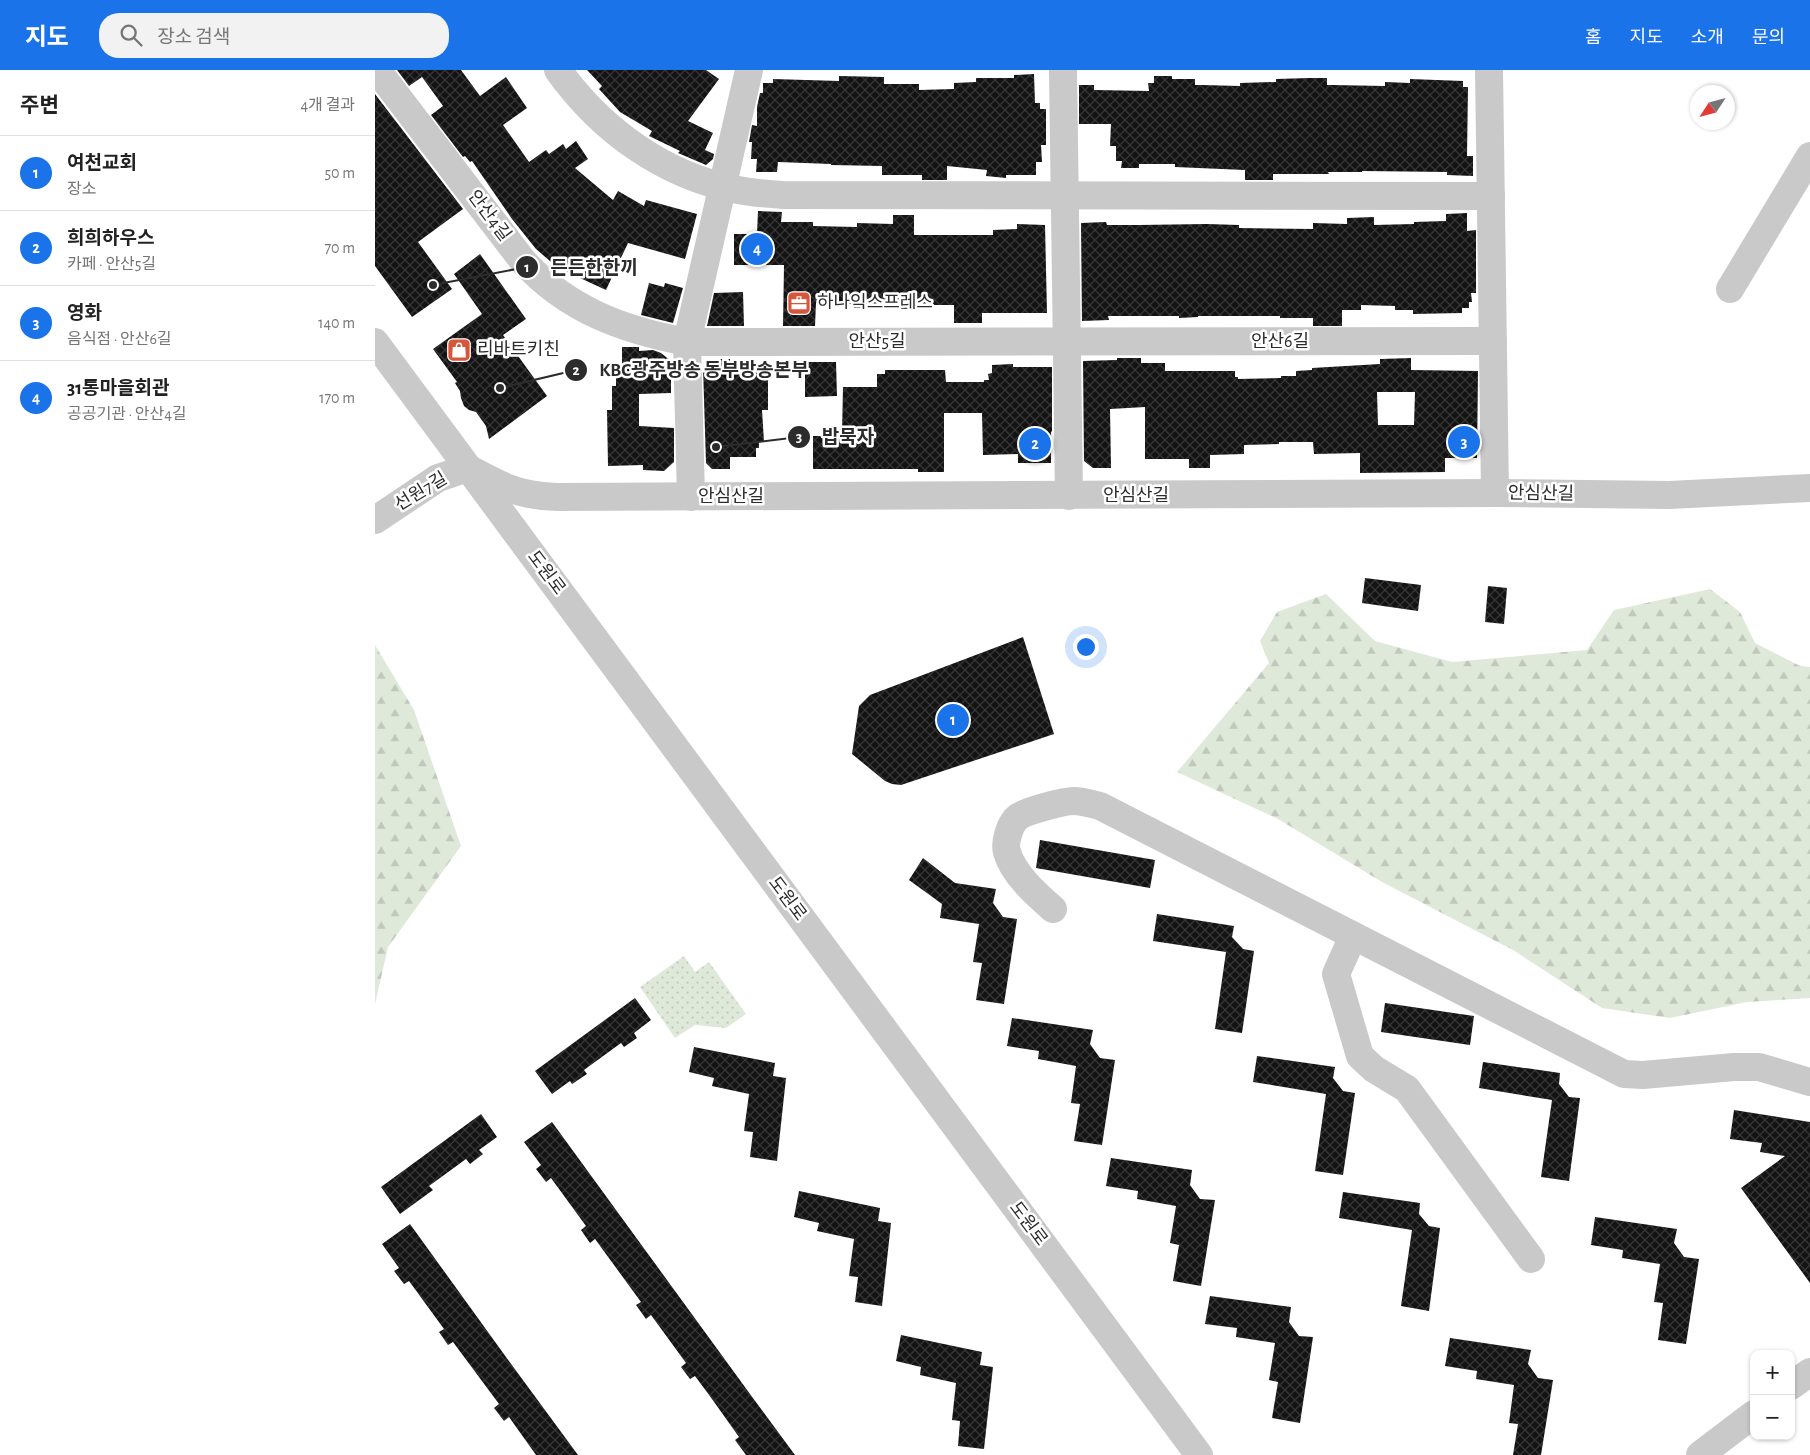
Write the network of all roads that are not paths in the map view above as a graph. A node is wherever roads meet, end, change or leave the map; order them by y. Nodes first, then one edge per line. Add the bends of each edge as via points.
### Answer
1 (377, 70) edge
2 (558, 70) edge
3 (749, 70) edge
4 (1063, 70) edge
5 (1489, 70) edge
6 (1810, 156) edge
7 (722, 187) junction
8 (1065, 196) junction
9 (1491, 196) junction
10 (1731, 289) dead end
11 (1493, 341) junction
12 (375, 342) edge
13 (687, 342) junction
14 (1067, 342) junction
15 (468, 468) junction
16 (1810, 488) edge
17 (1495, 493) junction
18 (1069, 496) junction
19 (691, 497) junction
20 (375, 520) edge
21 (1053, 909) dead end
22 (1353, 936) junction
23 (1810, 1082) edge
24 (1531, 1259) dead end
25 (1810, 1372) edge
26 (1795, 1383) edge
27 (1750, 1417) edge
28 (1199, 1455) edge
29 (1700, 1455) edge

1 - 13 street, 안산4길 via 523,261 543,281 579,306 612,322
2 - 7 street via 594,111 632,145 679,172
3 - 7 street
4 - 8 street
5 - 9 street
6 - 10 street
7 - 8 street via 783,195
7 - 13 street
8 - 9 street
8 - 14 street
9 - 11 street
11 - 14 street, 안산6길
11 - 17 street
12 - 15 street, 도원로
13 - 14 street, 안산5길
13 - 19 street
14 - 18 street
15 - 19 street, 안심산길 via 511,490 533,496
15 - 20 street, 선원7길 via 438,478
15 - 28 street, 도원로
16 - 17 street, 안심산길 via 1669,495
17 - 18 street, 안심산길
18 - 19 street, 안심산길
21 - 22 street via 1017,871 1007,852 1008,833 1018,817 1061,802 1077,801 1100,806
22 - 23 street via 1624,1074 1759,1067
22 - 24 street via 1336,974 1359,1056 1407,1089
25 - 26 street
27 - 29 street

